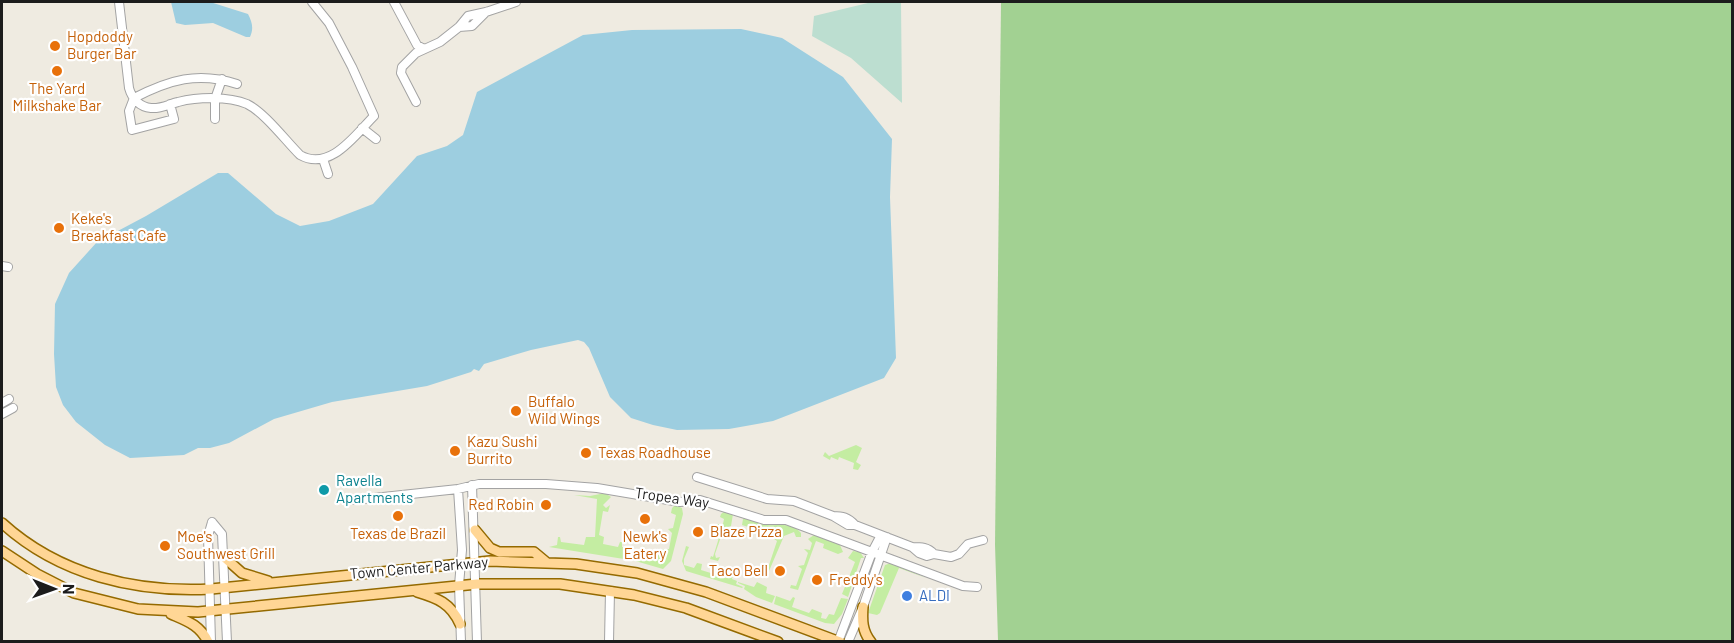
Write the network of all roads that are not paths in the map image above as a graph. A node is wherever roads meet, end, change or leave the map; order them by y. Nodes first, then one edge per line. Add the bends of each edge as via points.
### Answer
1 (119, 2) edge
2 (312, 2) edge
3 (394, 2) edge
4 (516, 2) edge
5 (424, 49) junction
6 (222, 79) junction
7 (237, 84) dead end
8 (134, 98) junction
9 (215, 99) junction
10 (416, 102) dead end
11 (170, 104) junction
12 (215, 119) dead end
13 (362, 128) junction
14 (376, 139) dead end
15 (323, 159) junction
16 (328, 174) dead end
17 (13, 408) dead end
18 (2, 414) edge
19 (697, 477) dead end
20 (472, 485) junction
21 (458, 489) junction
22 (355, 500) dead end
23 (2, 523) edge
24 (475, 530) junction
25 (884, 536) junction
26 (983, 540) dead end
27 (2, 551) edge
28 (872, 552) junction
29 (882, 556) junction
30 (224, 557) junction
31 (546, 561) junction
32 (475, 563) junction
33 (460, 564) junction
34 (273, 582) junction
35 (477, 584) junction
36 (459, 585) junction
37 (976, 587) dead end
38 (225, 588) junction
39 (211, 589) junction
40 (412, 590) junction
41 (610, 591) junction
42 (863, 607) junction
43 (227, 609) junction
44 (212, 611) junction
45 (166, 612) junction
46 (460, 624) junction
47 (839, 641) edge
48 (210, 642) edge
49 (227, 642) edge
50 (461, 642) edge
51 (477, 642) edge
52 (609, 642) edge
53 (778, 642) edge
54 (848, 642) edge
55 (871, 642) edge

1 - 8 street via 129,88
2 - 13 street via 329,22 374,116
3 - 5 street via 417,45
4 - 5 street via 468,16 440,42
5 - 10 street via 402,67 401,73
6 - 7 street
6 - 8 street via 178,80
6 - 9 street
8 - 11 street via 149,108
8 - 11 street via 129,111 132,130 174,119
9 - 11 street
9 - 12 street
9 - 15 street via 246,103 300,155 308,160
13 - 14 street
13 - 15 street via 336,153
15 - 16 street
17 - 18 street
19 - 25 street via 767,499 794,501 843,516
20 - 21 street, Tropea Way
20 - 24 street
20 - 28 street, Tropea Way via 569,485 680,502 700,500 764,520 786,520
21 - 22 street, Tropea Way
21 - 33 street
23 - 39 main road, Town Center Parkway via 17,536 77,570 157,589
24 - 31 main road via 490,548 499,552 534,552
24 - 32 street
25 - 26 street via 912,547 921,546 934,554 956,556 968,544
25 - 28 street
25 - 29 street
27 - 45 main road, Town Center Parkway via 74,592 121,606
28 - 29 street, Tropea Way
28 - 47 street
29 - 37 street, Tropea Way via 963,586
29 - 42 street
30 - 34 main road via 242,573
30 - 38 street
30 - 39 street via 222,534 212,522 208,536
31 - 32 main road, Town Center Parkway
31 - 47 main road, Town Center Parkway via 638,573 706,592
32 - 33 main road, Town Center Parkway
32 - 35 street
33 - 34 main road, Town Center Parkway
33 - 36 street
34 - 38 main road, Town Center Parkway
35 - 36 main road, Town Center Parkway
35 - 41 main road, Town Center Parkway via 560,584
35 - 51 street
36 - 40 main road, Town Center Parkway
36 - 46 street
38 - 39 main road, Town Center Parkway
38 - 43 street
39 - 44 street
40 - 43 main road, Town Center Parkway
40 - 46 main road via 439,599 455,613
41 - 52 street
41 - 53 main road, Town Center Parkway via 686,608
42 - 54 street
42 - 55 main road via 862,620
43 - 44 main road, Town Center Parkway
43 - 49 street
44 - 45 main road, Town Center Parkway
44 - 48 street
45 - 48 main road via 195,624
46 - 50 street

